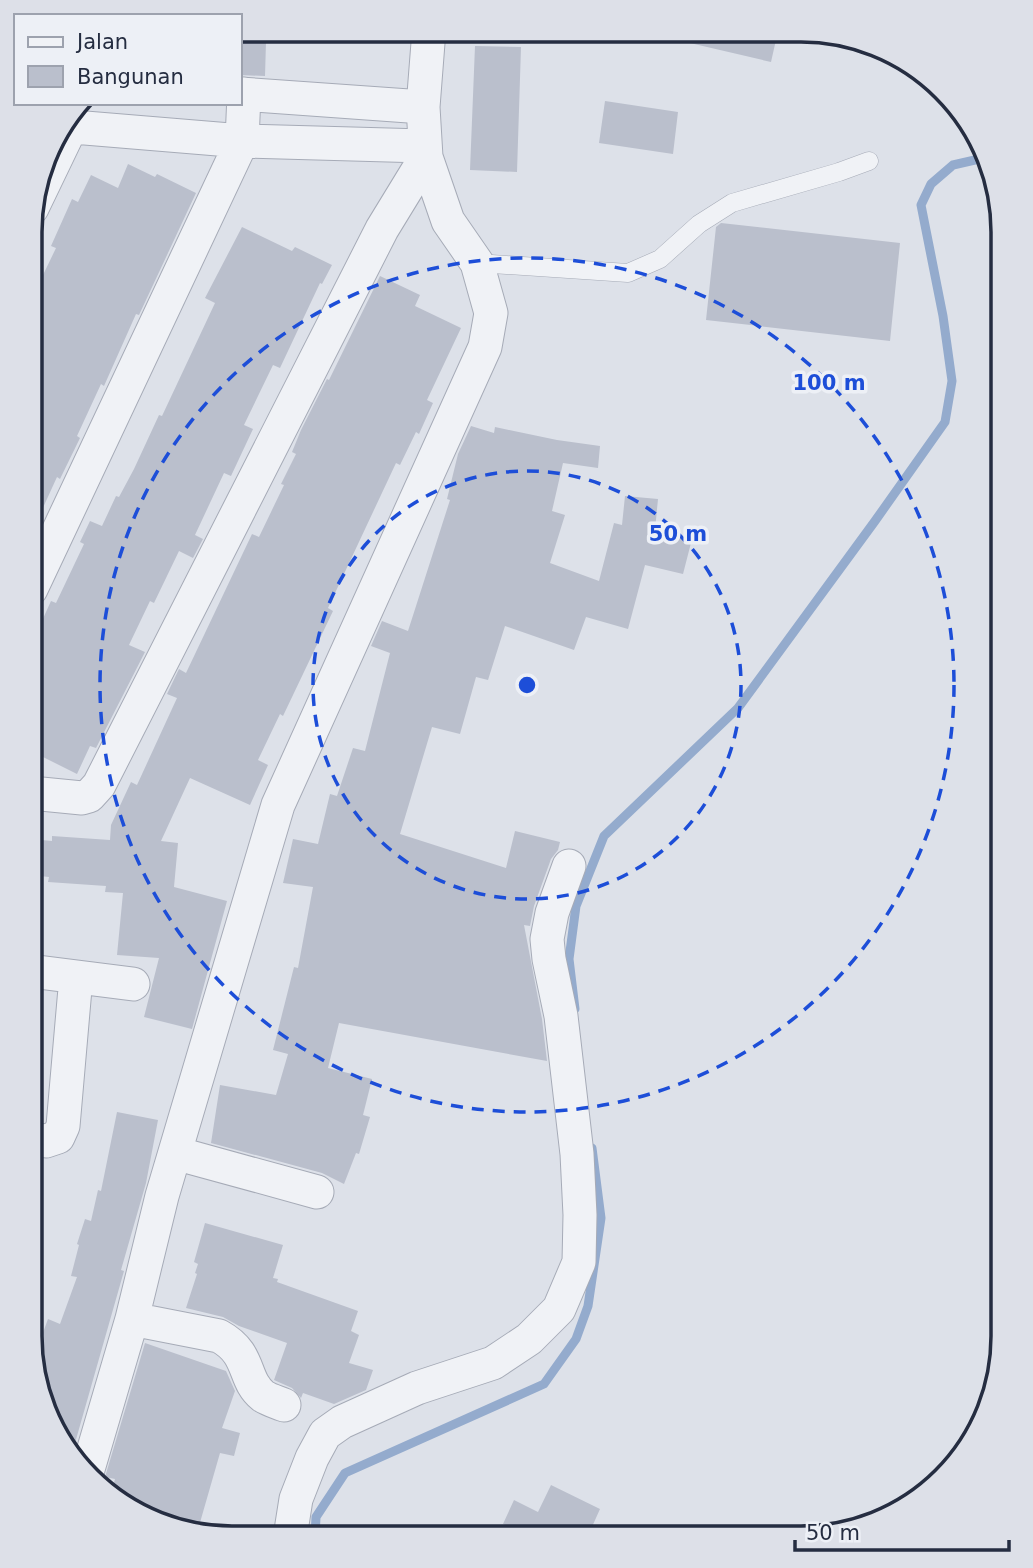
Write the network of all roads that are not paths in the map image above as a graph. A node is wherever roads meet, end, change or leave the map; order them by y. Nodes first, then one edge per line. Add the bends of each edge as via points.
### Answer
1 (428, 42) edge
2 (242, 94) edge
3 (423, 107) junction
4 (74, 127) edge
5 (242, 141) junction
6 (425, 152) junction
7 (869, 161) dead end
8 (477, 263) junction
9 (42, 566) edge
10 (42, 794) edge
11 (569, 866) dead end
12 (42, 973) edge
13 (76, 977) junction
14 (133, 984) dead end
15 (42, 1140) edge
16 (175, 1153) junction
17 (317, 1192) dead end
18 (132, 1319) junction
19 (284, 1405) dead end
20 (90, 1462) edge
21 (292, 1526) edge

1 - 3 street
2 - 3 street
2 - 5 street
3 - 6 street
4 - 5 street
5 - 6 street
5 - 9 street
6 - 8 street via 448,221
6 - 10 street via 99,785 82,798
7 - 8 lane via 732,203 699,224 660,259 628,273
8 - 16 street via 491,313 485,347 278,805
11 - 21 street via 547,939 577,1154 579,1262 559,1309 529,1339 493,1363 417,1388 325,1434 296,1499
12 - 13 street
13 - 14 street
13 - 15 street via 63,1126 58,1137
16 - 17 street
16 - 18 street
18 - 19 street via 219,1336 239,1352 257,1389
18 - 20 street

